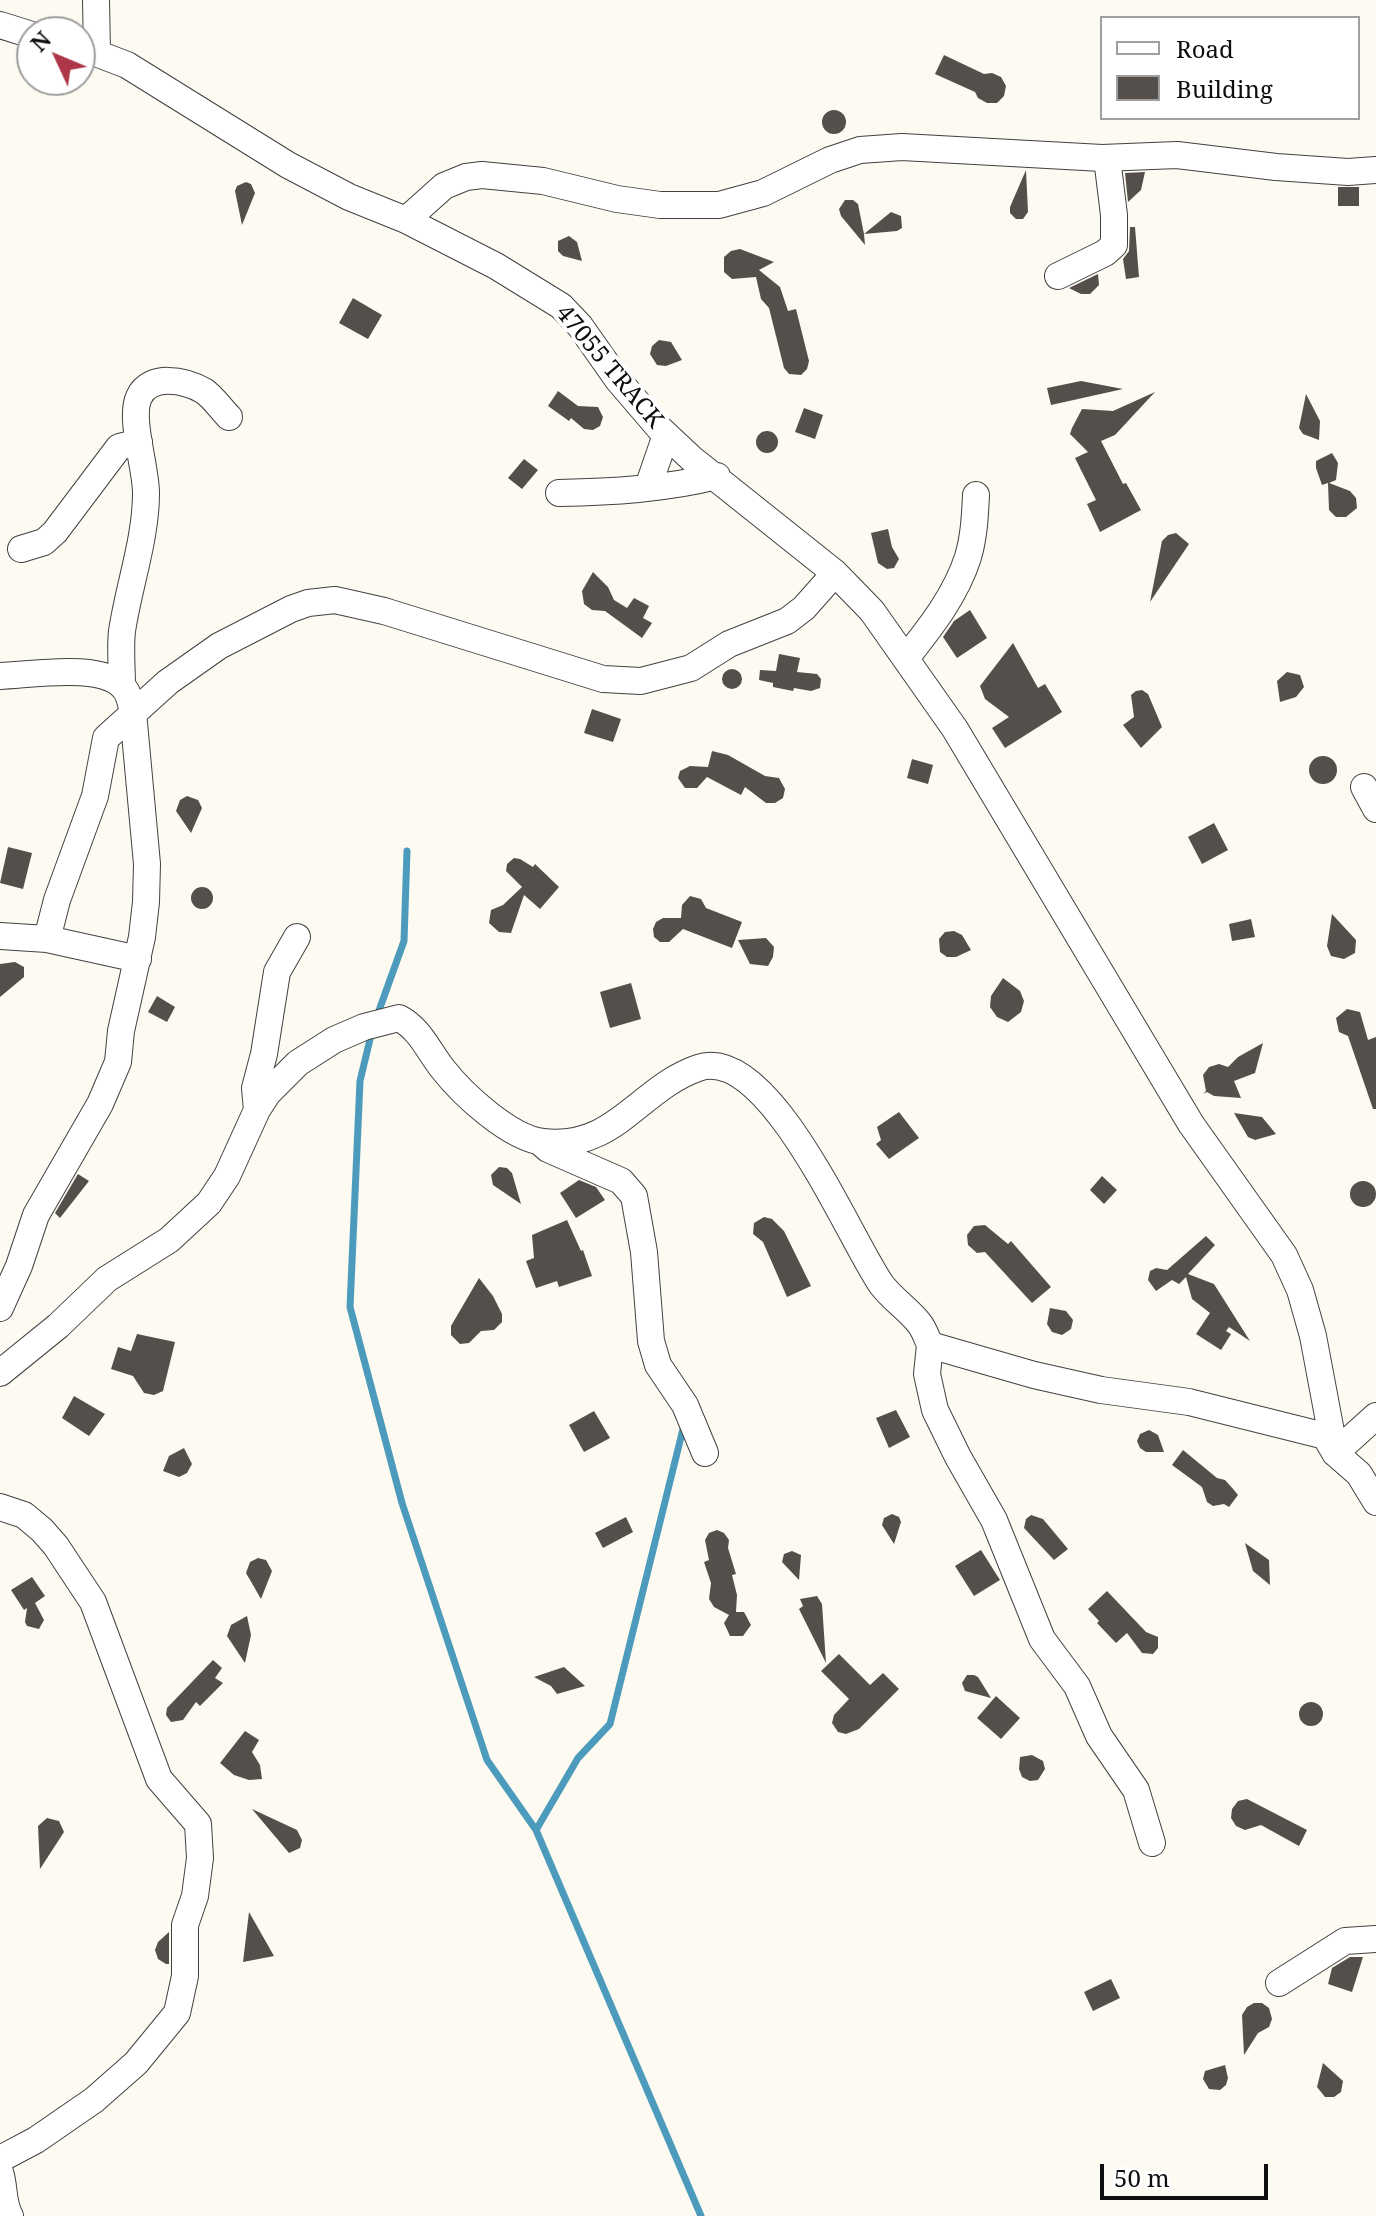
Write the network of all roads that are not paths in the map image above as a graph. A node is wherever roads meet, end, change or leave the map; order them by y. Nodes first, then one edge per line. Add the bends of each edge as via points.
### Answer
1 (96, 53) edge
2 (1107, 158) junction
3 (1376, 170) edge
4 (406, 220) junction
5 (1058, 276) dead end
6 (229, 417) dead end
7 (666, 435) junction
8 (139, 442) junction
9 (717, 476) junction
10 (648, 487) junction
11 (559, 493) dead end
12 (976, 495) dead end
13 (21, 549) dead end
14 (835, 573) junction
15 (906, 658) junction
16 (0, 676) edge
17 (122, 686) junction
18 (133, 712) junction
19 (2, 937) edge
20 (297, 937) dead end
21 (47, 939) junction
22 (138, 959) junction
23 (257, 1110) junction
24 (540, 1142) junction
25 (0, 1308) edge
26 (930, 1345) junction
27 (0, 1373) edge
28 (1376, 1416) edge
29 (705, 1453) dead end
30 (1335, 1453) junction
31 (1376, 1502) edge
32 (0, 1507) edge
33 (1152, 1843) dead end
34 (1376, 1939) edge
35 (1279, 1983) dead end
36 (0, 2159) edge
37 (0, 2172) edge
38 (8, 2215) edge

1 - 4 street, 47055 TRACK via 127,65 288,165
2 - 3 street via 1177,155 1276,167
2 - 4 street via 902,147 860,150 743,200 701,205 660,205 543,181 482,175 444,186
2 - 5 street via 1114,245
4 - 7 street, 47055 TRACK via 561,306
6 - 8 street via 206,392 189,384 158,381 138,397
7 - 9 street, 47055 TRACK
7 - 10 street
8 - 13 street via 119,447 44,542
8 - 17 street via 146,497 122,635
9 - 10 street
9 - 14 street, 47055 TRACK
10 - 11 street
12 - 15 street via 968,558 934,623
14 - 15 street, 47055 TRACK via 872,611
14 - 18 street via 787,621 729,644 691,668 641,681 603,679 347,602 308,603 219,646
15 - 30 street, 47055 TRACK via 955,729 1191,1124 1284,1255 1313,1336
16 - 17 street via 74,672
17 - 18 street
18 - 21 street via 106,738 95,796
18 - 22 street via 147,864
19 - 21 street
20 - 23 street via 277,972 255,1088
21 - 22 street
22 - 25 street via 112,1080 36,1215
23 - 24 street via 278,1082 319,1048 399,1018 415,1029 444,1071 489,1114 517,1134
23 - 27 street via 209,1203 169,1240 107,1279
24 - 26 street via 581,1140 604,1132 682,1075 725,1065 790,1127 882,1286 919,1324
24 - 29 street via 621,1181 634,1196 651,1341 658,1365 685,1405
26 - 30 street via 1034,1375 1296,1427 1325,1436
26 - 33 street via 926,1363 935,1410 994,1520 1042,1639 1077,1686 1099,1736 1136,1790
28 - 30 street
30 - 31 street via 1359,1474
32 - 36 street via 24,1515 42,1530 93,1602 159,1779 198,1824 200,1858 185,1925 182,1995 172,2021 94,2100
34 - 35 street via 1345,1941
37 - 38 street

